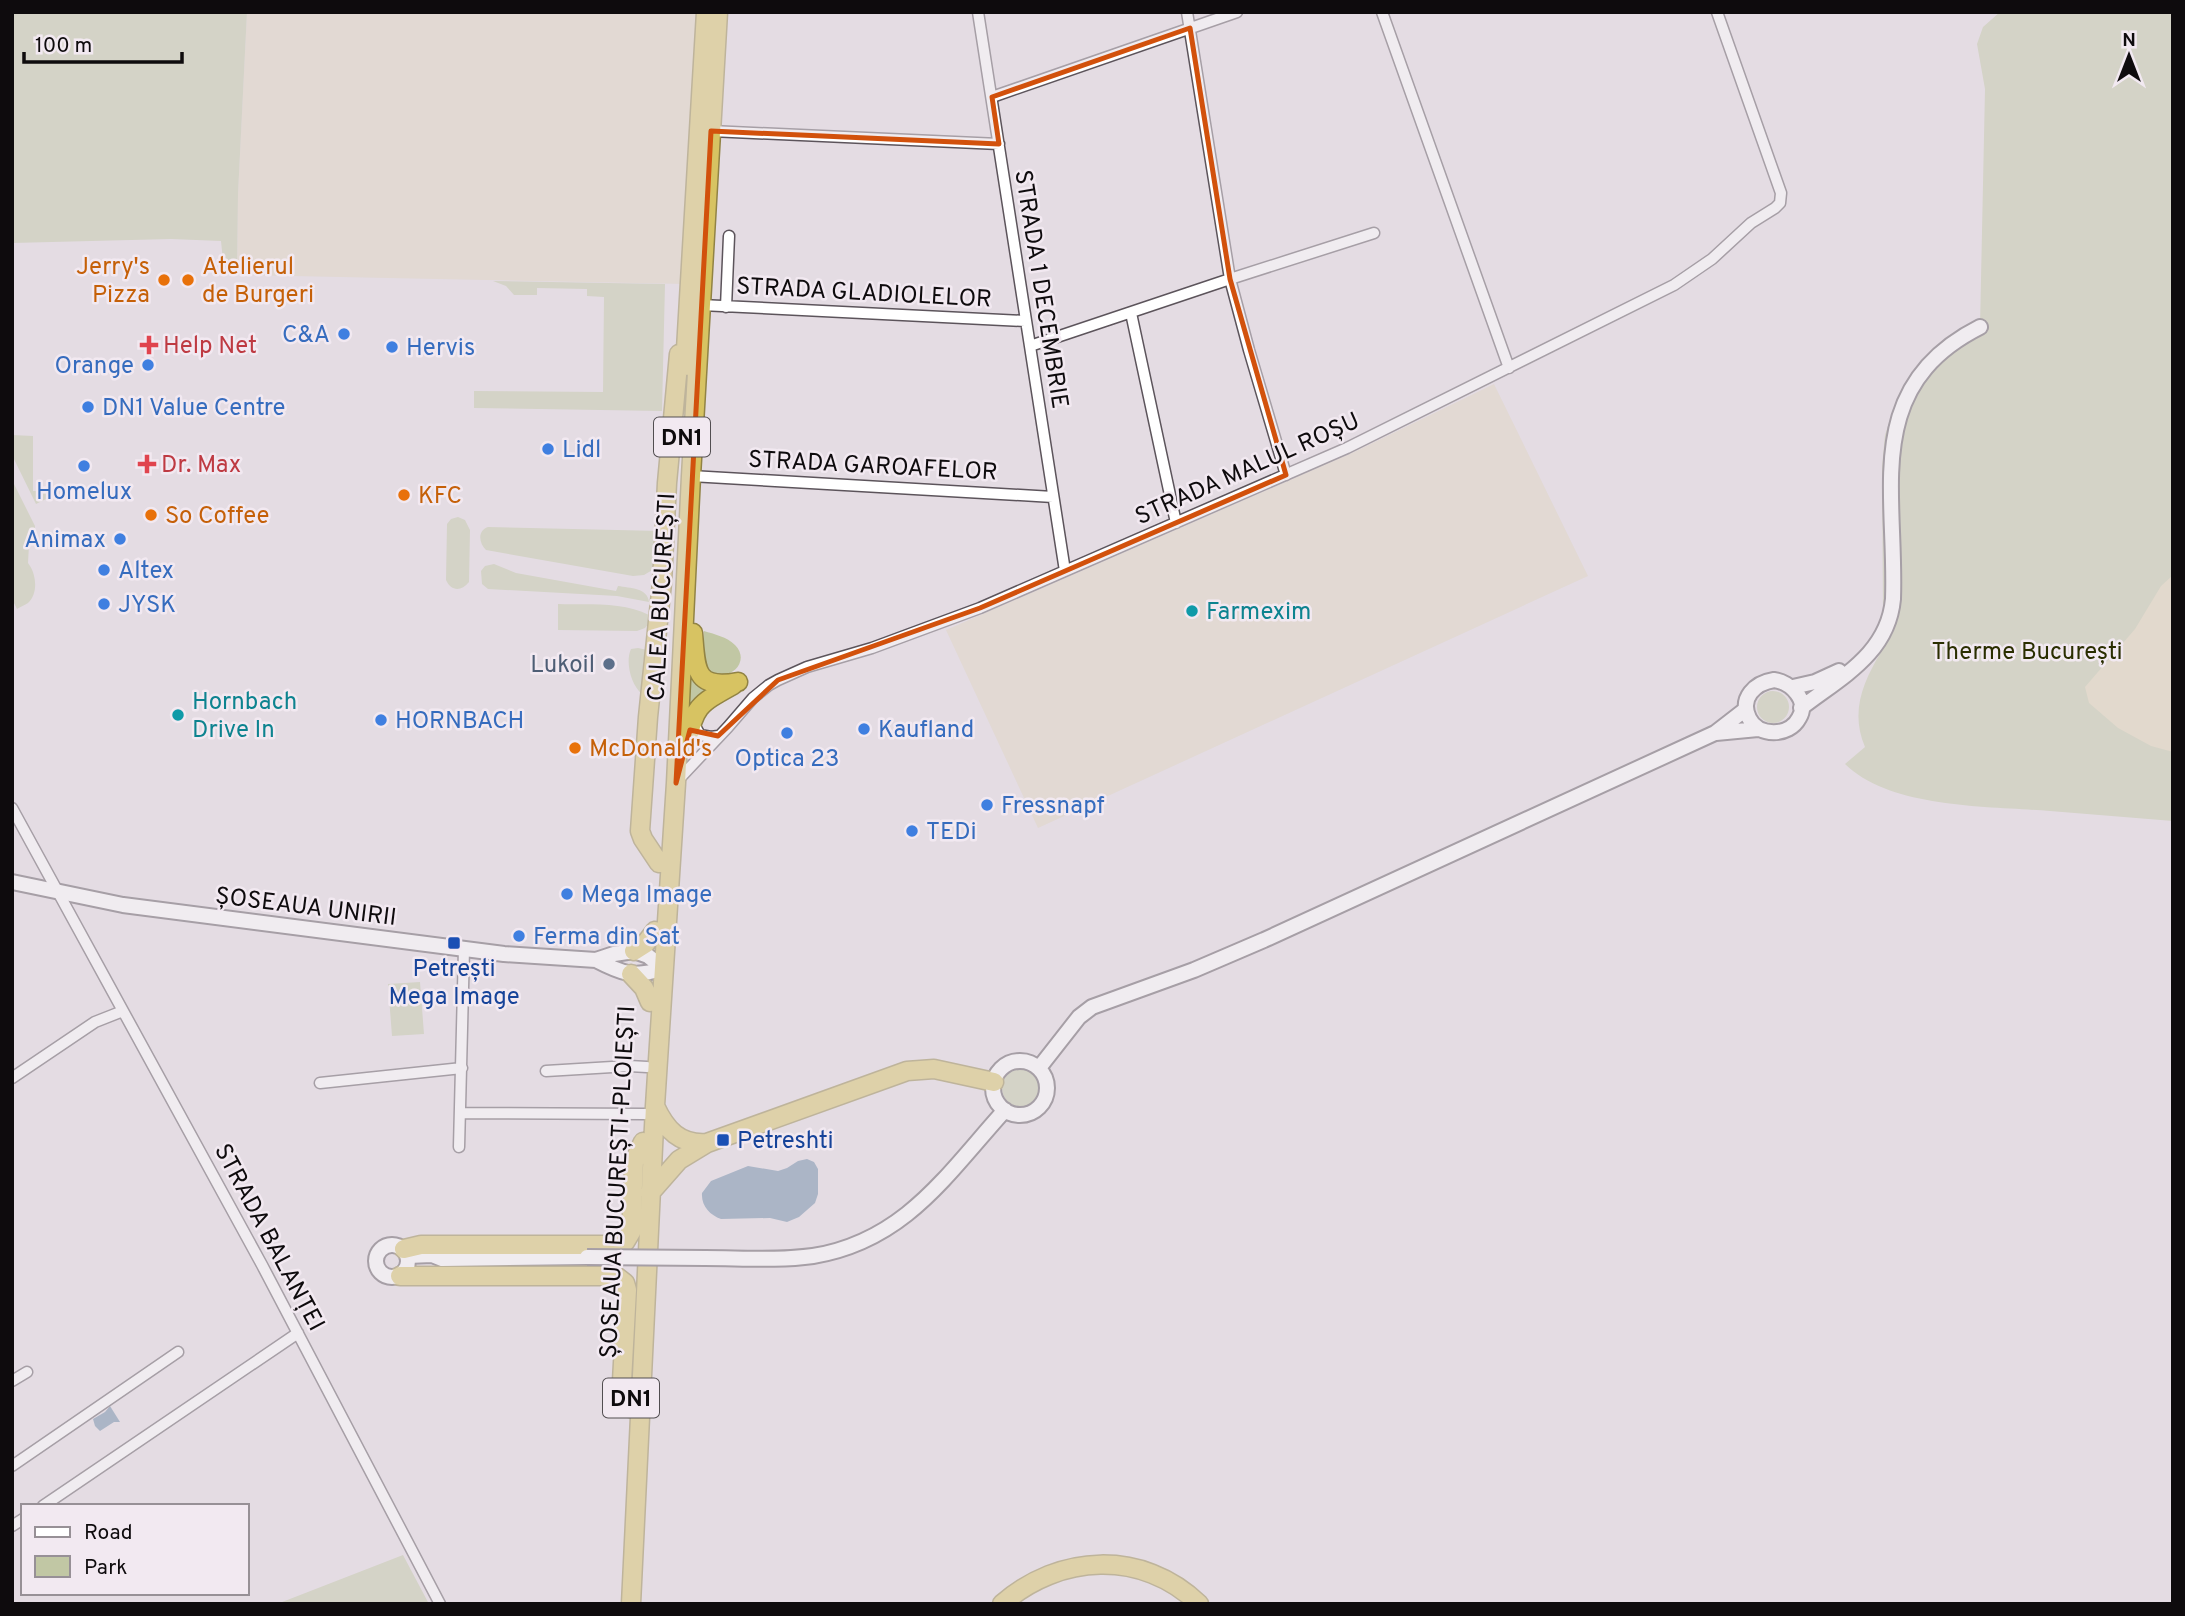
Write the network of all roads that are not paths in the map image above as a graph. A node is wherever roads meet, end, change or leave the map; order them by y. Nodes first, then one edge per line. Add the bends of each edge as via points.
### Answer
1 (706, 12) edge
2 (718, 12) edge
3 (978, 12) edge
4 (1187, 12) edge
5 (1237, 12) edge
6 (1382, 12) edge
7 (1717, 12) edge
8 (1190, 28) junction
9 (992, 97) junction
10 (711, 131) junction
11 (999, 144) junction
12 (1374, 233) dead end
13 (729, 236) dead end
14 (1230, 279) junction
15 (695, 304) junction
16 (726, 307) junction
17 (1131, 313) junction
18 (1026, 321) junction
19 (1980, 327) dead end
20 (1030, 346) junction
21 (1509, 368) junction
22 (1286, 475) junction
23 (691, 476) junction
24 (1053, 497) junction
25 (1176, 523) junction
26 (1065, 571) junction
27 (687, 572) junction
28 (1868, 656) junction
29 (1793, 687) junction
30 (1801, 708) junction
31 (1746, 709) junction
32 (692, 721) junction
33 (1758, 729) junction
34 (1715, 733) junction
35 (718, 736) junction
36 (676, 783) junction
37 (12, 808) edge
38 (12, 882) edge
39 (58, 892) junction
40 (660, 931) junction
41 (464, 949) junction
42 (634, 951) junction
43 (596, 960) junction
44 (656, 967) junction
45 (631, 974) junction
46 (650, 1002) junction
47 (123, 1011) junction
48 (647, 1067) junction
49 (462, 1068) junction
50 (1039, 1068) junction
51 (546, 1071) dead end
52 (12, 1078) edge
53 (994, 1082) junction
54 (320, 1083) dead end
55 (650, 1110) junction
56 (1005, 1110) junction
57 (460, 1113) junction
58 (643, 1142) junction
59 (707, 1143) junction
60 (459, 1147) dead end
61 (650, 1193) junction
62 (405, 1263) junction
63 (298, 1333) junction
64 (178, 1352) dead end
65 (27, 1372) dead end
66 (12, 1381) edge
67 (630, 1408) junction
68 (12, 1466) edge
69 (46, 1504) edge
70 (440, 1604) edge
71 (621, 1604) edge
72 (631, 1604) edge
73 (1002, 1604) edge
74 (1199, 1604) edge

1 - 15 highway, CALEA BUCUREȘTI / DN1
2 - 10 highway, CALEA BUCUREȘTI / DN1
3 - 9 street, STRADA 1 DECEMBRIE
4 - 8 street
5 - 8 street
6 - 21 street
7 - 21 street, STRADA MALUL ROȘU via 1779,184 1780,203 1688,276
8 - 9 street
8 - 14 street
9 - 11 street, STRADA 1 DECEMBRIE
10 - 11 street
10 - 15 highway, CALEA BUCUREȘTI / DN1
11 - 18 street, STRADA 1 DECEMBRIE
12 - 14 street
13 - 16 street
14 - 17 street
14 - 22 street
15 - 16 street, STRADA GLADIOLELOR
15 - 23 highway, CALEA BUCUREȘTI / DN1
15 - 40 highway, DN1 via 681,332 640,831 659,863
16 - 18 street, STRADA GLADIOLELOR
17 - 20 street
17 - 25 street
18 - 20 street, STRADA 1 DECEMBRIE
19 - 28 street via 1947,347 1927,367 1896,424 1891,463 1892,607 1885,631
20 - 24 street, STRADA 1 DECEMBRIE
21 - 22 street, STRADA MALUL ROȘU
22 - 25 street, STRADA MALUL ROȘU
23 - 24 street, STRADA GAROAFELOR
23 - 27 highway, CALEA BUCUREȘTI / DN1
24 - 26 street, STRADA 1 DECEMBRIE
25 - 26 street, STRADA MALUL ROȘU
26 - 35 street, STRADA MALUL ROȘU via 980,608 778,680 753,698
27 - 32 highway via 698,671 715,684 738,682 706,700
27 - 36 highway, CALEA BUCUREȘTI / DN1
28 - 29 street via 1830,677
28 - 30 street
29 - 30 street
29 - 31 street via 1782,681 1763,682 1750,692
30 - 33 street via 1799,719 1786,729 1769,733
31 - 33 street
31 - 34 street
32 - 35 street via 700,735
32 - 36 highway
33 - 34 street
34 - 50 street via 1264,940 1092,1007
35 - 36 street, STRADA MALUL ROȘU
36 - 40 highway, CALEA BUCUREȘTI / DN1
37 - 39 street, STRADA BALANȚEI
38 - 39 street, ȘOSEAUA UNIRII
39 - 41 street, ȘOSEAUA UNIRII via 134,907
39 - 47 street, STRADA BALANȚEI
40 - 42 highway
40 - 44 highway, ȘOSEAUA BUCUREȘTI-PLOIEȘTI / DN1
41 - 43 street, ȘOSEAUA UNIRII
41 - 49 street
42 - 43 street, ȘOSEAUA UNIRII
42 - 44 street
43 - 45 street, ȘOSEAUA UNIRII
44 - 45 street
44 - 46 highway, ȘOSEAUA BUCUREȘTI-PLOIEȘTI / DN1
44 - 55 highway, ȘOSEAUA BUCUREȘTI-PLOIEȘTI / DN1
45 - 46 highway
46 - 48 highway, ȘOSEAUA BUCUREȘTI-PLOIEȘTI / DN1
47 - 52 street via 95,1022
47 - 63 street, STRADA BALANȚEI
48 - 51 street
48 - 55 highway, ȘOSEAUA BUCUREȘTI-PLOIEȘTI / DN1
49 - 54 street
49 - 57 street
50 - 53 street via 1026,1061 1011,1062
50 - 56 street via 1048,1085 1042,1105 1028,1114
53 - 56 street via 995,1097
53 - 59 highway via 944,1070 916,1069
55 - 57 street
55 - 58 highway, ȘOSEAUA BUCUREȘTI-PLOIEȘTI / DN1
55 - 59 highway via 677,1137
55 - 61 highway, ȘOSEAUA BUCUREȘTI-PLOIEȘTI / DN1
56 - 62 street, bridge via 920,1204 882,1233 812,1256 442,1259 432,1255
57 - 60 street
58 - 62 highway via 634,1162 631,1232 625,1242 421,1245
58 - 67 highway, ȘOSEAUA BUCUREȘTI-PLOIEȘTI / DN1
59 - 61 highway via 678,1160
61 - 72 highway, ȘOSEAUA BUCUREȘTI-PLOIEȘTI / DN1
62 - 67 highway via 621,1279 628,1296 622,1381
63 - 69 street
63 - 70 street, STRADA BALANȚEI
64 - 68 street
65 - 66 street
67 - 71 highway, ȘOSEAUA BUCUREȘTI-PLOIEȘTI / DN1
73 - 74 highway via 1040,1578 1098,1564 1161,1577

